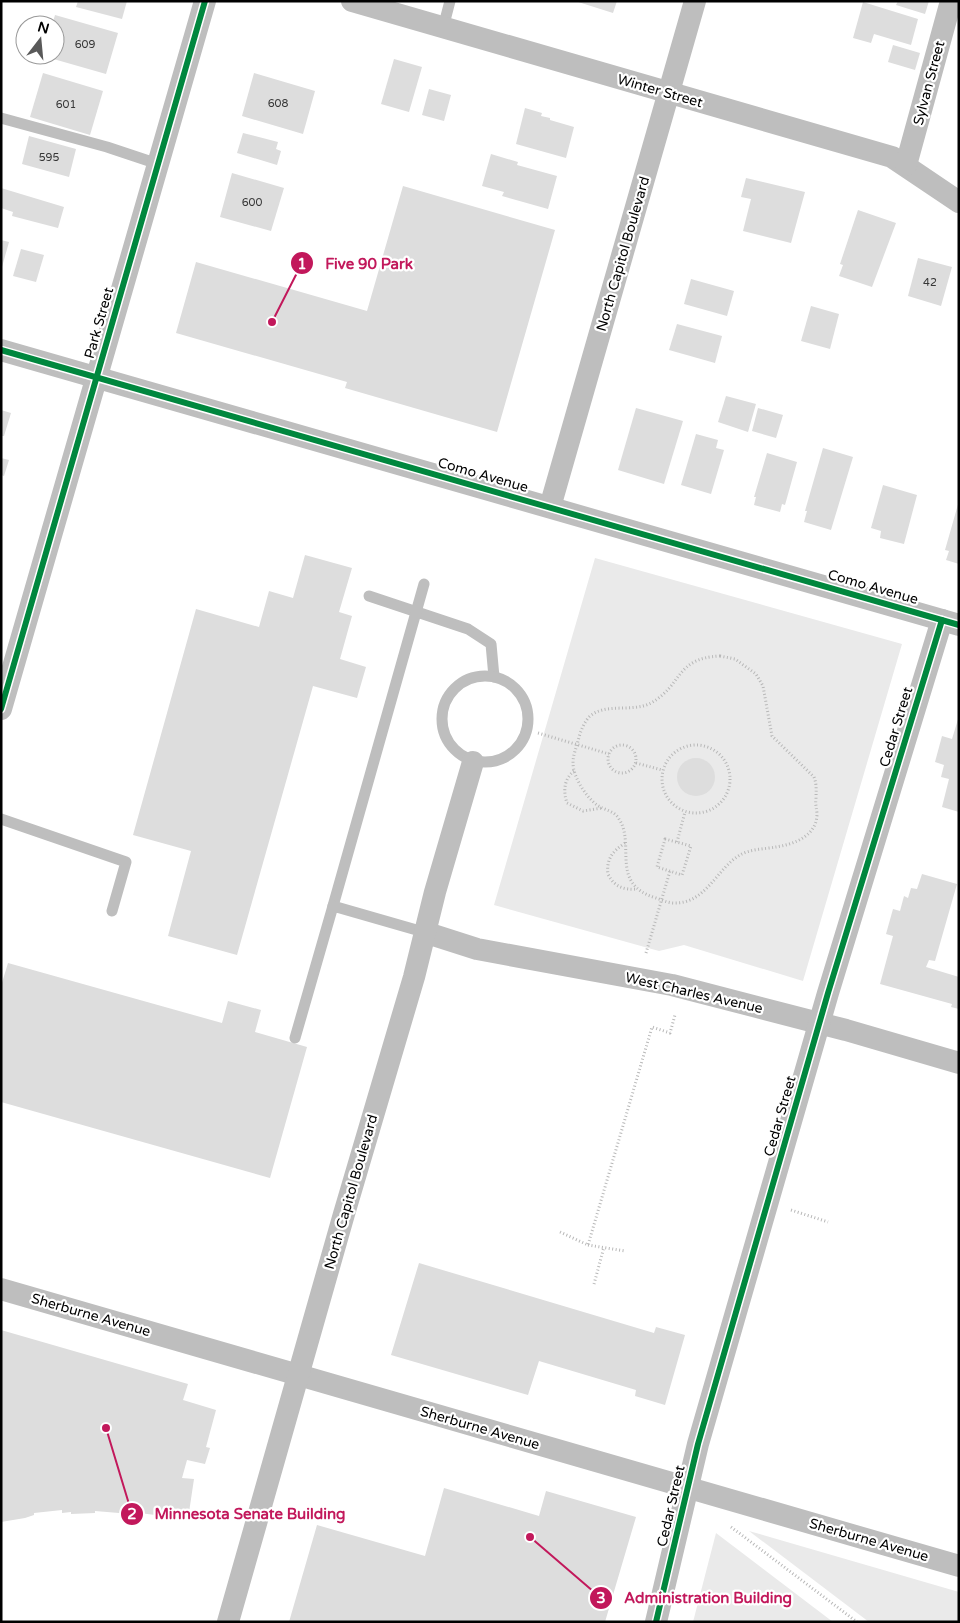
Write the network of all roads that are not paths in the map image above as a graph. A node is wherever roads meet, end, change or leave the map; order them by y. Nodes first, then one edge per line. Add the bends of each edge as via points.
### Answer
1 (205, 1) edge
2 (352, 1) edge
3 (450, 1) edge
4 (695, 1) edge
5 (951, 1) edge
6 (443, 28) junction
7 (669, 94) junction
8 (1, 118) edge
9 (158, 164) junction
10 (906, 165) junction
11 (959, 202) edge
12 (1, 350) edge
13 (96, 377) junction
14 (550, 508) junction
15 (424, 584) dead end
16 (370, 596) dead end
17 (417, 611) junction
18 (950, 623) edge
19 (494, 677) junction
20 (1, 709) edge
21 (473, 762) junction
22 (1, 819) edge
23 (333, 906) junction
24 (112, 911) dead end
25 (426, 932) junction
26 (820, 1023) junction
27 (295, 1038) dead end
28 (959, 1063) edge
29 (1, 1289) edge
30 (299, 1375) junction
31 (689, 1488) junction
32 (959, 1566) edge
33 (228, 1622) edge
34 (656, 1622) edge

1 - 9 street, Park Street
2 - 6 street, Winter Street
3 - 6 lane
4 - 7 street, North Capitol Boulevard
5 - 10 street, Sylvan Street
6 - 7 street, Winter Street
7 - 10 street, Winter Street via 892,157
7 - 14 street, North Capitol Boulevard
8 - 9 lane
9 - 13 street, Park Street
10 - 11 street, Winter Street
12 - 13 street, Como Avenue
13 - 14 street, Como Avenue
13 - 20 street, Park Street
14 - 18 street, Como Avenue
15 - 17 lane
16 - 17 lane
17 - 19 lane via 468,630 491,644
17 - 23 lane
18 - 26 street, Cedar Street
19 - 21 lane via 479,676 465,680 450,694 442,714 442,728 448,742 457,753
19 - 21 lane via 507,682 526,703 527,731 521,744 498,761
21 - 25 street, North Capitol Boulevard
22 - 24 lane via 126,862
23 - 25 lane
23 - 27 lane
25 - 26 street, West Charles Avenue via 477,949 672,985
25 - 30 street, North Capitol Boulevard
26 - 28 street, West Charles Avenue
26 - 31 street, Cedar Street via 698,1444
29 - 30 street, Sherburne Avenue
30 - 31 street, Sherburne Avenue
30 - 33 street, North Capitol Boulevard
31 - 32 street, Sherburne Avenue
31 - 34 street, Cedar Street

